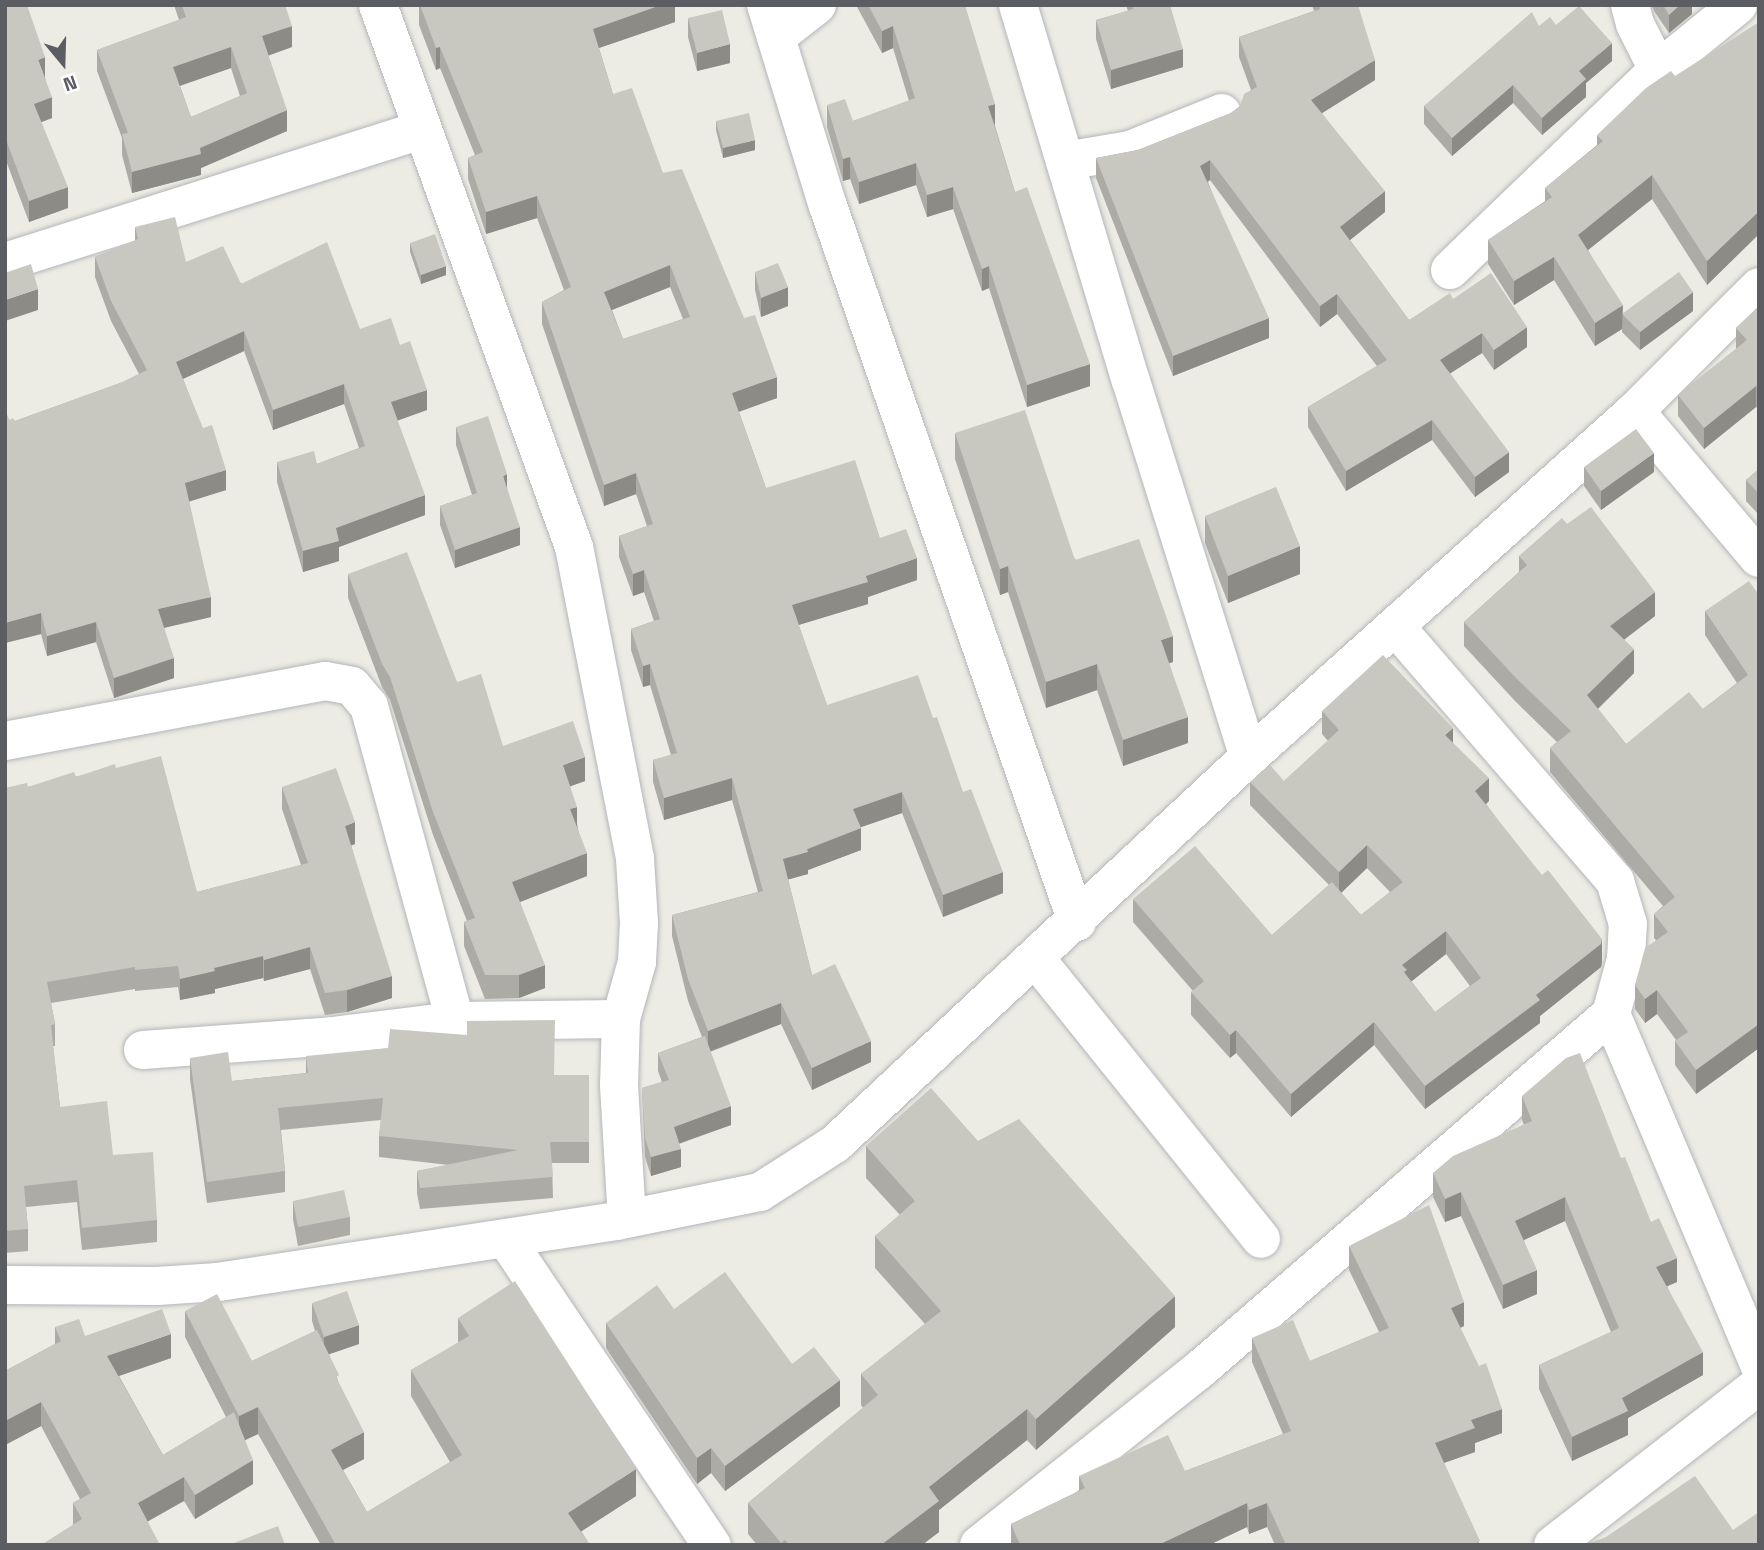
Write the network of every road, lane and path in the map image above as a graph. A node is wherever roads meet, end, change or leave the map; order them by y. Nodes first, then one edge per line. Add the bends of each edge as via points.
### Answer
1 (378, 5) edge
2 (817, 5) edge
3 (1018, 5) edge
4 (1630, 5) edge
5 (1738, 5) edge
6 (771, 21) edge
7 (1658, 70) junction
8 (1222, 113) edge
9 (422, 130) junction
10 (1065, 161) junction
11 (5, 262) edge
12 (1450, 271) dead end
13 (1759, 287) edge
14 (1635, 411) junction
15 (1759, 558) edge
16 (1396, 627) junction
17 (5, 741) edge
18 (1250, 757) junction
19 (1077, 922) junction
20 (1036, 959) junction
21 (1611, 1014) junction
22 (621, 1019) junction
23 (456, 1021) junction
24 (143, 1050) dead end
25 (627, 1218) junction
26 (1261, 1239) dead end
27 (506, 1240) junction
28 (5, 1285) edge
29 (1759, 1365) edge
30 (1759, 1385) edge
31 (712, 1545) edge
32 (979, 1545) edge
33 (1553, 1545) edge

1 - 9 street
2 - 6 street
3 - 10 street
4 - 7 street
5 - 7 street
6 - 19 street via 828,206
7 - 12 street
8 - 10 street via 1130,150
9 - 11 street
9 - 22 street via 574,547 635,859 637,962
10 - 18 street
13 - 14 street
14 - 15 street
14 - 16 street
16 - 18 street
16 - 21 street via 1615,881 1628,924 1626,959
17 - 23 street via 325,681 352,686 369,706
18 - 19 street
19 - 20 street
20 - 25 street via 835,1144 761,1192
20 - 26 street
21 - 29 street
21 - 32 street via 1198,1371
22 - 23 street
22 - 25 street via 619,1086
23 - 24 street
25 - 27 street
27 - 28 street via 218,1282
27 - 31 street
30 - 33 street

